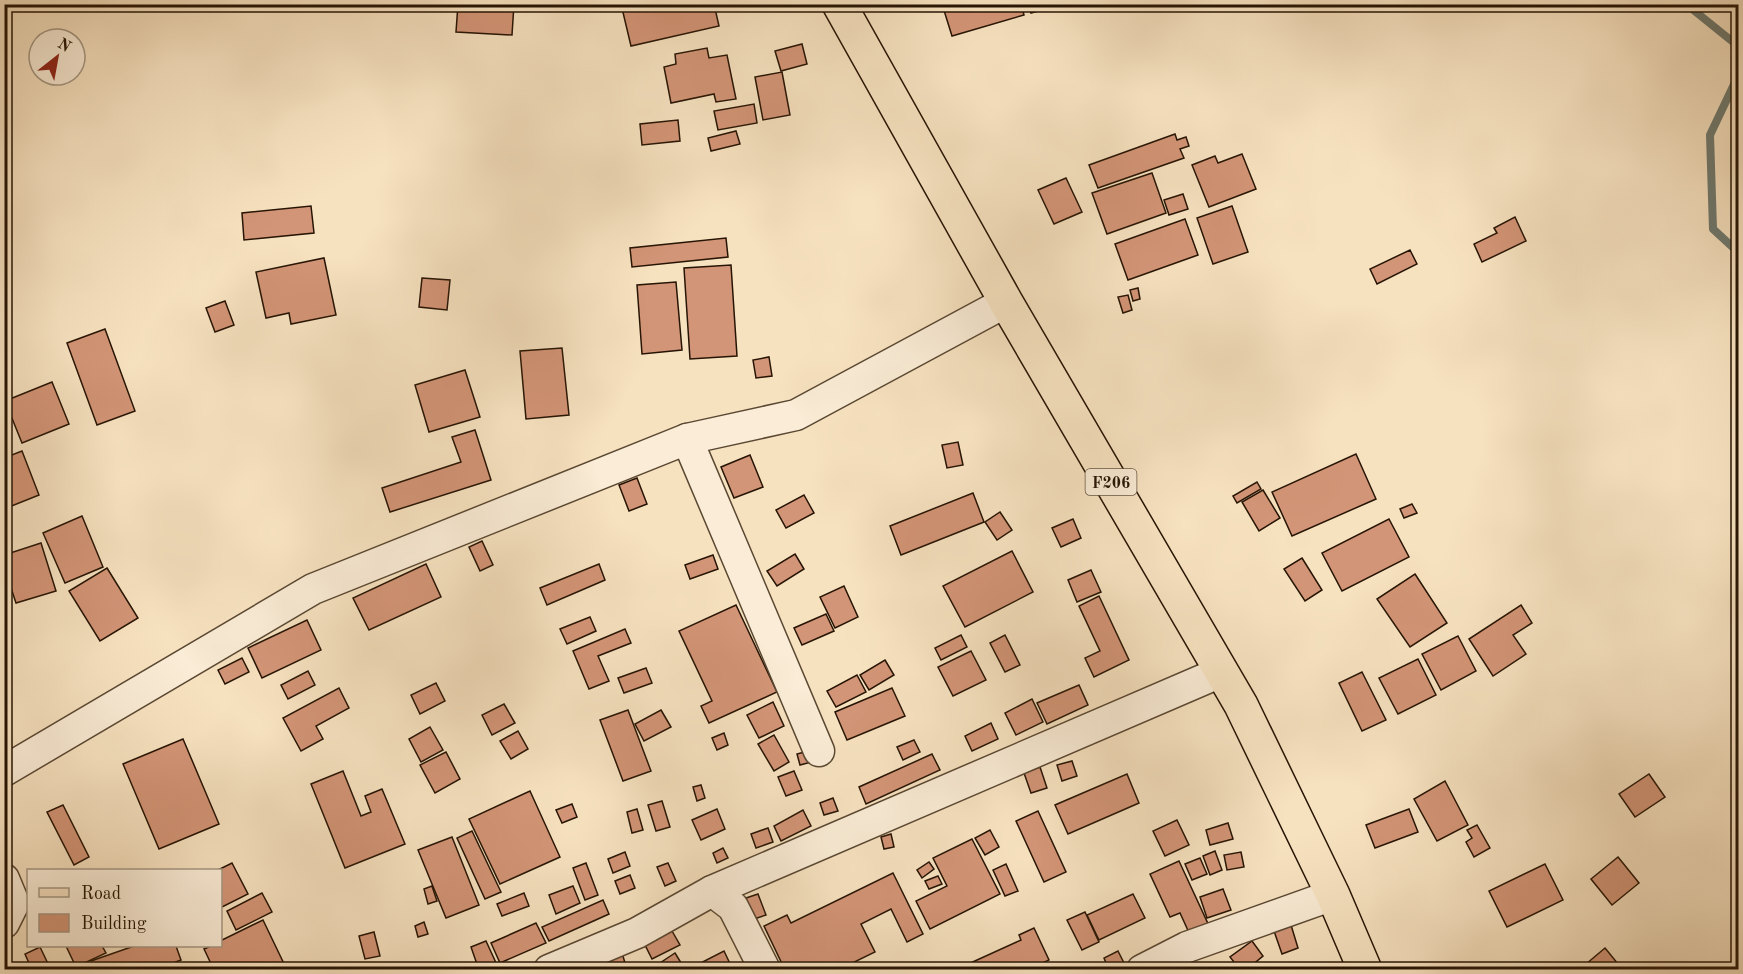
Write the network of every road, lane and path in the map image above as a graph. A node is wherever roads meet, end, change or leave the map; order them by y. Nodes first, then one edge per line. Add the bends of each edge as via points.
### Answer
1 (839, 4) edge
2 (1005, 302) junction
3 (687, 439) junction
4 (1221, 672) junction
5 (819, 751) dead end
6 (4, 771) edge
7 (4, 879) edge
8 (712, 891) junction
9 (1333, 895) junction
10 (4, 923) edge
11 (549, 969) edge
12 (765, 969) edge
13 (1142, 969) edge
14 (1365, 969) edge

1 - 2 main road, F206
2 - 3 street via 796,414
2 - 4 main road, F206
3 - 5 street
3 - 6 street via 313,589
4 - 8 street
4 - 9 main road, F206 via 1241,705
7 - 10 street via 14,903
8 - 11 street via 637,933
8 - 12 street via 733,907
9 - 13 street via 1187,947
9 - 14 main road, F206

